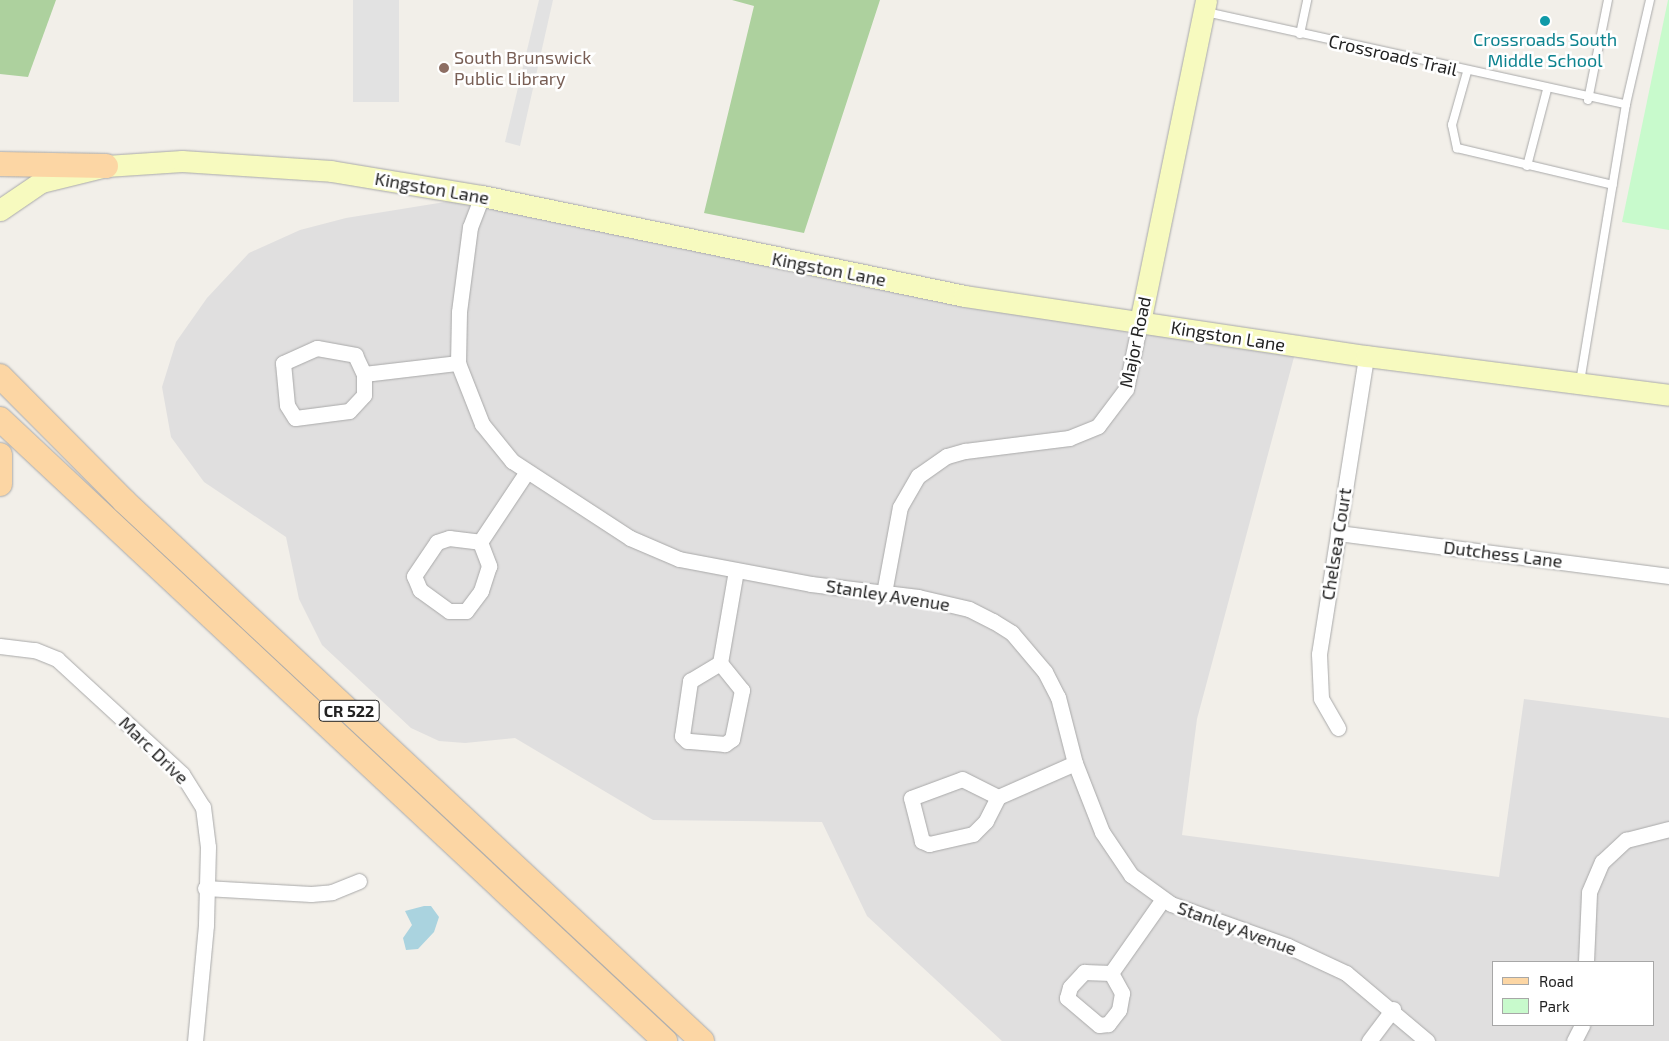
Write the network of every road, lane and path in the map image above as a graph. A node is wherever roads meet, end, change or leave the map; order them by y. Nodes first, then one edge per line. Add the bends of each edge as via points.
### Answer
1 (1307, 0) edge
2 (1608, 0) edge
3 (1650, 0) edge
4 (1204, 6) edge
5 (1300, 34) junction
6 (1467, 72) junction
7 (1547, 90) junction
8 (1588, 100) junction
9 (1626, 104) junction
10 (0, 164) edge
11 (106, 166) junction
12 (1527, 166) junction
13 (1613, 185) junction
14 (482, 196) junction
15 (0, 210) edge
16 (1140, 322) junction
17 (1366, 356) junction
18 (458, 363) junction
19 (364, 374) junction
20 (0, 376) edge
21 (1580, 384) junction
22 (1669, 395) edge
23 (0, 419) edge
24 (0, 455) edge
25 (526, 473) junction
26 (0, 484) edge
27 (1338, 533) junction
28 (480, 542) junction
29 (736, 570) junction
30 (1669, 576) edge
31 (884, 593) junction
32 (0, 646) edge
33 (720, 664) junction
34 (1338, 728) dead end
35 (1076, 763) junction
36 (998, 797) junction
37 (1669, 829) edge
38 (359, 881) dead end
39 (205, 888) junction
40 (1163, 899) junction
41 (1586, 961) edge
42 (1111, 973) dead end
43 (1393, 1008) junction
44 (1582, 1026) edge
45 (194, 1041) edge
46 (665, 1041) edge
47 (702, 1041) edge
48 (1369, 1041) edge
49 (1427, 1041) edge
50 (1574, 1041) edge

1 - 5 lane
2 - 8 lane
3 - 9 lane
4 - 5 lane, Crossroads Trail
4 - 16 street, Major Road
5 - 6 lane, Crossroads Trail
6 - 7 lane, Crossroads Trail
6 - 12 lane via 1452,125 1457,148
7 - 8 lane, Crossroads Trail
7 - 12 lane
8 - 9 lane, Crossroads Trail
9 - 13 lane
10 - 11 main road
11 - 14 street, Kingston Lane via 256,164 331,171
11 - 15 street, Kingston Lane via 41,182
12 - 13 lane
13 - 21 lane
14 - 16 street, Kingston Lane via 964,296
14 - 18 street, Stanley Avenue via 470,227 459,312
16 - 17 street, Kingston Lane
16 - 31 street, Major Road via 1126,389 1098,426 1069,438 965,451 940,460 918,476 900,507
17 - 21 street, Kingston Lane
17 - 27 street, Chelsea Court
18 - 19 street
18 - 25 street, Stanley Avenue via 482,424
19 - 19 street via 356,355 337,349 301,353 283,363 287,405 295,418 349,411 364,394
20 - 47 main road, CR 522 via 124,502
21 - 22 street, Kingston Lane
23 - 46 main road, CR 522
24 - 26 main road
25 - 28 street
25 - 29 street, Stanley Avenue via 652,549
27 - 30 street, Dutchess Lane
27 - 34 street, Chelsea Court via 1319,654 1321,698
28 - 28 street via 490,566 482,591 466,611 449,611 420,590 414,576 438,542 449,538
29 - 31 street, Stanley Avenue
29 - 33 street
31 - 35 street, Stanley Avenue via 969,609 1012,633 1045,672 1058,697
32 - 39 street, Marc Drive via 35,650 57,659 182,774 203,807 207,824
33 - 33 street via 742,690 732,739 725,744 687,741 682,736 690,681
35 - 36 street
35 - 40 street, Stanley Avenue via 1115,853 1138,881
36 - 36 street via 979,830 929,844 922,841 910,803 911,798 962,779
37 - 41 street via 1626,840 1602,862 1589,892
38 - 39 street via 332,892 311,894
39 - 45 street, Marc Drive
40 - 42 street
40 - 43 street, Stanley Avenue via 1315,957 1346,973
43 - 48 street
43 - 49 street, Stanley Avenue
44 - 50 street

